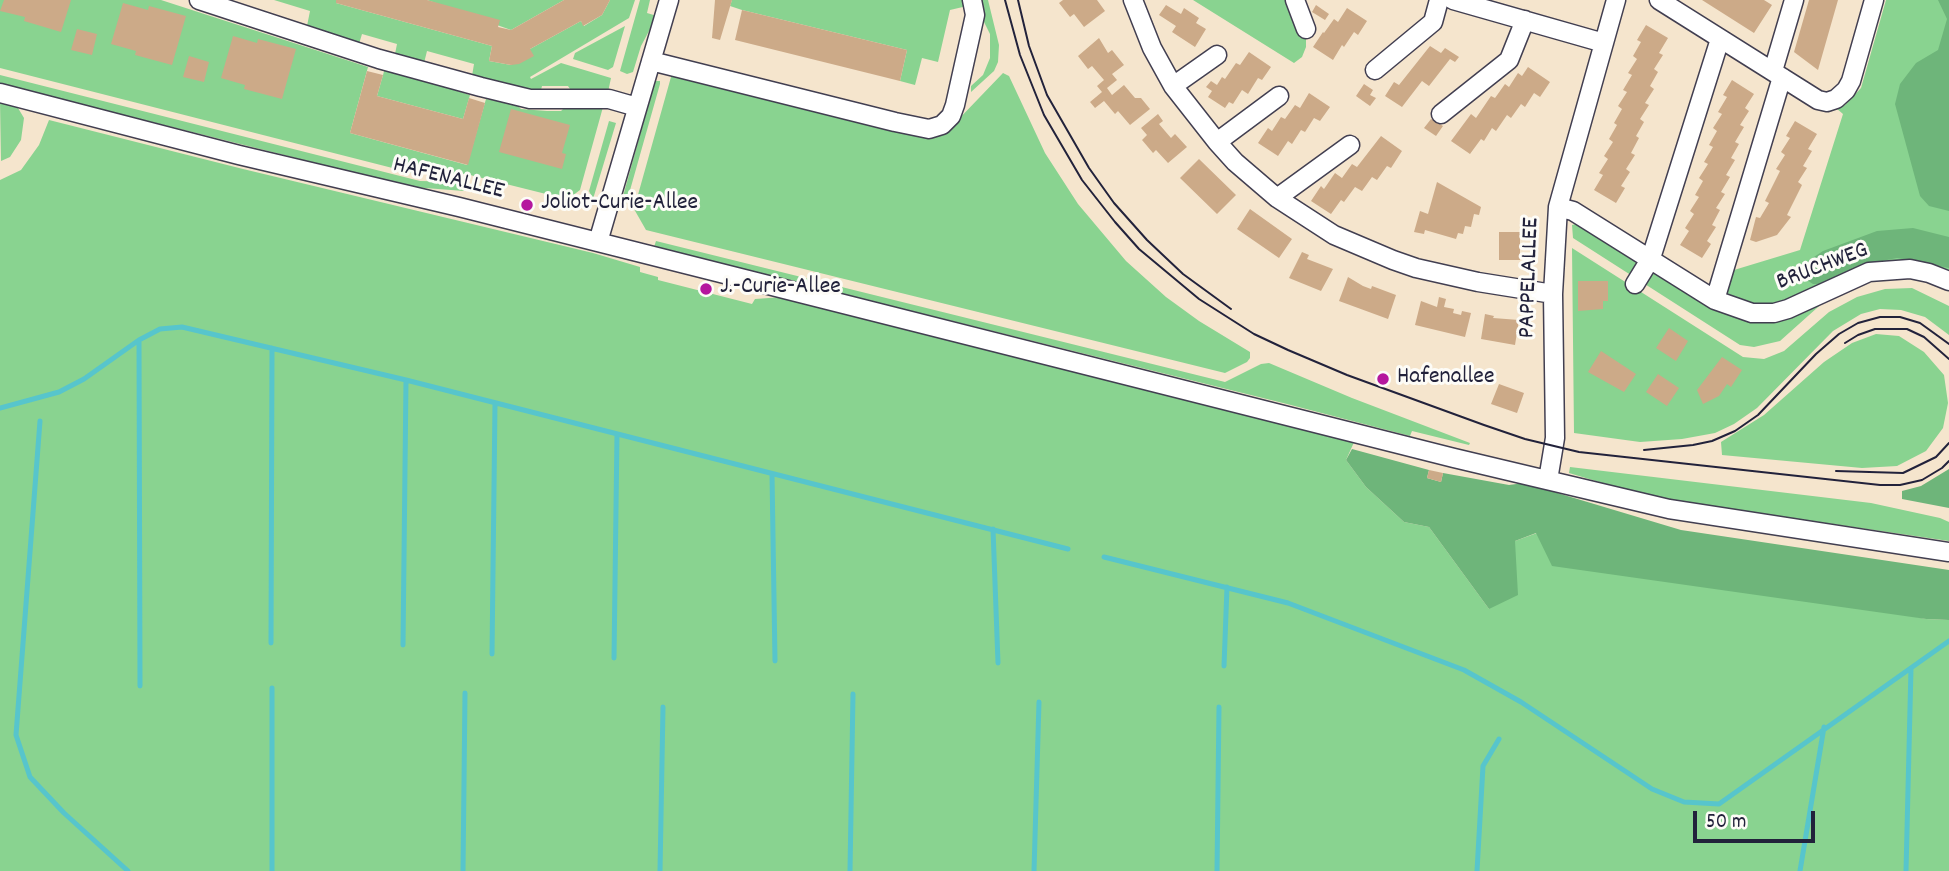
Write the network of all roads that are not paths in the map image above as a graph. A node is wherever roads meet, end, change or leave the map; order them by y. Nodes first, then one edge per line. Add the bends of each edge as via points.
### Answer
1 (199, 0) edge
2 (669, 0) edge
3 (972, 0) edge
4 (1133, 0) edge
5 (1294, 0) edge
6 (1439, 0) edge
7 (1453, 0) edge
8 (1616, 0) edge
9 (1659, 0) edge
10 (1794, 0) edge
11 (1874, 0) edge
12 (1525, 20) junction
13 (1306, 29) dead end
14 (1720, 39) junction
15 (1604, 43) junction
16 (1217, 55) dead end
17 (651, 61) junction
18 (1375, 71) dead end
19 (1778, 74) junction
20 (1173, 86) junction
21 (0, 93) edge
22 (1279, 96) dead end
23 (637, 107) junction
24 (1441, 114) dead end
25 (1217, 142) junction
26 (1350, 145) dead end
27 (1277, 198) junction
28 (1558, 207) junction
29 (598, 242) junction
30 (1651, 258) junction
31 (1949, 281) edge
32 (1635, 284) dead end
33 (1553, 294) junction
34 (1715, 300) junction
35 (1548, 480) junction
36 (1949, 552) edge

1 - 23 street via 379,58 530,99 609,100
2 - 17 street
3 - 17 street via 975,15 955,106 942,125 929,129
4 - 20 street
5 - 13 street
6 - 18 street via 1433,22
7 - 12 street
8 - 15 street, PAPPELALLEE
9 - 14 street
10 - 19 street
11 - 19 street via 1851,81 1836,99 1818,100
12 - 15 street
12 - 24 street via 1509,60
14 - 19 street
14 - 30 street
15 - 28 street, PAPPELALLEE
16 - 20 street
17 - 23 street
19 - 34 street
20 - 25 street
21 - 29 street, HAFENALLEE
22 - 25 street
23 - 29 street
25 - 27 street
26 - 27 street
27 - 33 street via 1334,235 1392,260 1478,282
28 - 30 street, BRUCHWEG via 1573,211
28 - 33 street, PAPPELALLEE
29 - 35 street, HAFENALLEE
30 - 32 street
30 - 34 street, BRUCHWEG
31 - 34 street, BRUCHWEG via 1910,269 1869,272 1774,313 1752,313
33 - 35 street, PAPPELALLEE via 1555,438
35 - 36 street, HAFENALLEE via 1669,509

